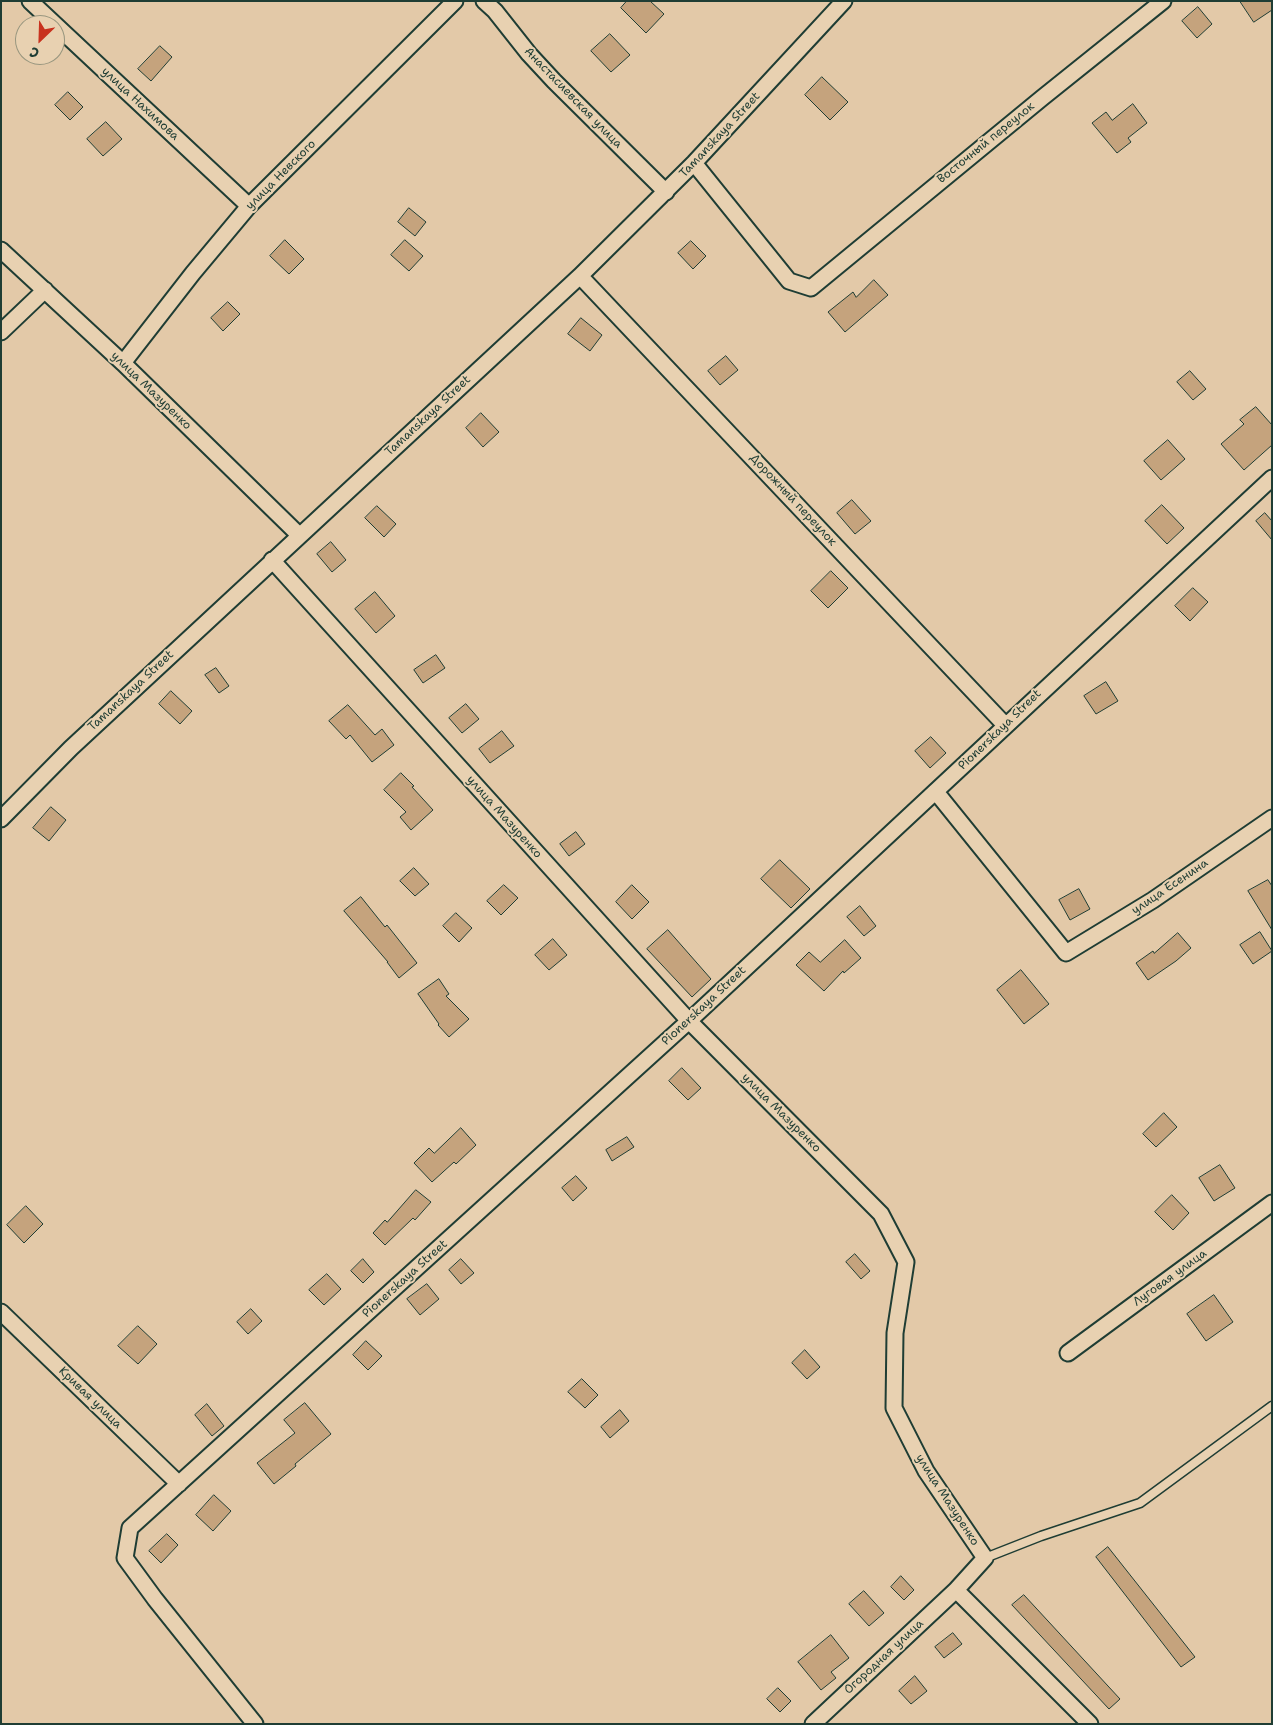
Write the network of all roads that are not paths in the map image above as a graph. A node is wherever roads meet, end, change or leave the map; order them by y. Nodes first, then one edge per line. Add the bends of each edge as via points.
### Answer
1 (30, 1) edge
2 (455, 1) edge
3 (484, 1) edge
4 (844, 1) edge
5 (1163, 1) edge
6 (694, 163) junction
7 (666, 192) junction
8 (249, 206) junction
9 (1, 250) edge
10 (580, 276) junction
11 (46, 290) junction
12 (1, 332) edge
13 (123, 363) junction
14 (1272, 478) edge
15 (299, 535) junction
16 (272, 560) junction
17 (1005, 725) junction
18 (936, 792) junction
19 (1272, 818) edge
20 (1, 819) edge
21 (689, 1020) junction
22 (1272, 1203) edge
23 (1, 1312) edge
24 (1068, 1353) dead end
25 (1272, 1406) edge
26 (178, 1484) junction
27 (984, 1558) junction
28 (956, 1590) junction
29 (255, 1724) edge
30 (813, 1724) edge
31 (1090, 1724) edge

1 - 8 street, улица Нахимова
2 - 8 street, улица Невского
3 - 7 street, Анастасиевская улица via 496,11 528,54
4 - 6 street, Tamanskaya Street
5 - 6 street, Восточный переулок via 811,288 789,281
6 - 7 street, Tamanskaya Street
7 - 10 street, Tamanskaya Street
8 - 13 street, улица Невского
9 - 11 street, улица Мазуренко
10 - 15 street, Tamanskaya Street
10 - 17 street, Дорожный переулок
11 - 12 street
11 - 13 street, улица Мазуренко
13 - 15 street, улица Мазуренко
14 - 17 street, Pionerskaya Street
15 - 16 street, Tamanskaya Street
16 - 20 street, Tamanskaya Street via 70,748
16 - 21 street, улица Мазуренко
17 - 18 street, Pionerskaya Street
18 - 19 street, улица Есенина via 1066,953 1153,900
18 - 21 street, Pionerskaya Street
21 - 26 street, Pionerskaya Street
21 - 27 street, улица Мазуренко via 881,1214 906,1262 895,1333 894,1408 926,1471
22 - 24 street, Луговая улица
23 - 26 street, Кривая улица
25 - 27 lane via 1140,1503
26 - 29 street, Pionerskaya Street via 130,1528 126,1558
27 - 28 street, улица Мазуренко
28 - 30 street, Огородная улица
28 - 31 street

